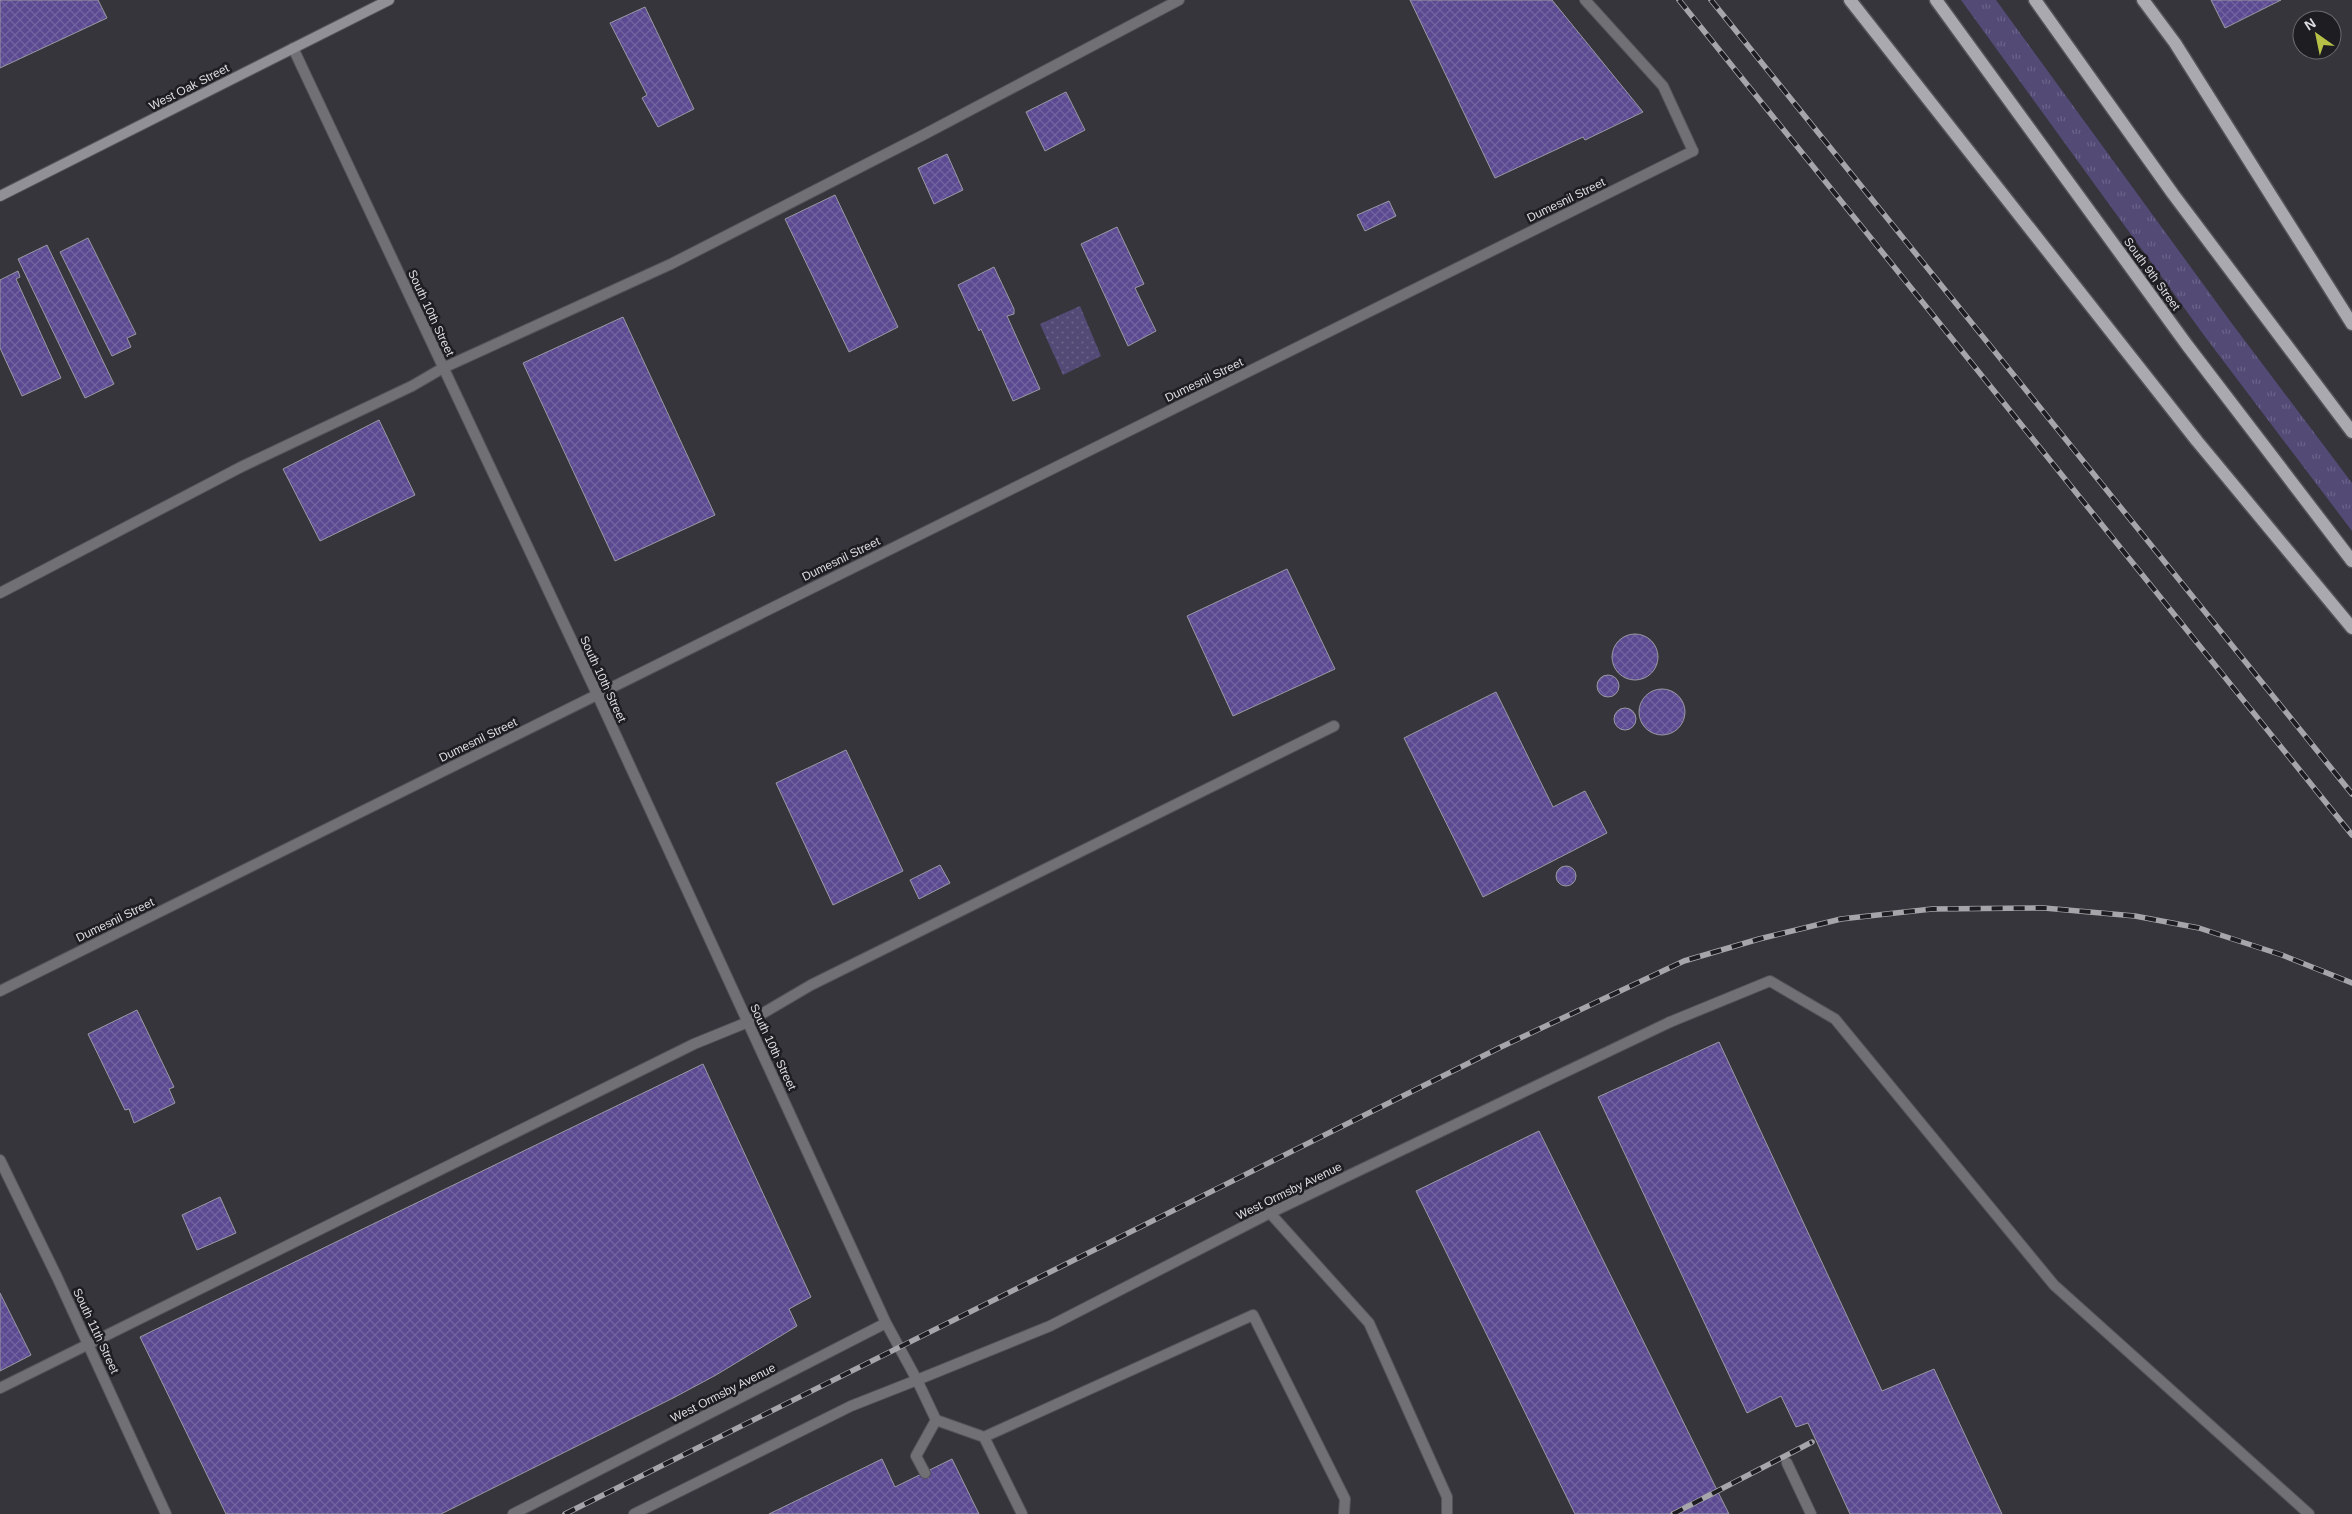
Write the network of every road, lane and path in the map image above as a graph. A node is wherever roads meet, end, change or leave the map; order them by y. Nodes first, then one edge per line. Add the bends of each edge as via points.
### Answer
1 (389, 0) edge
2 (1180, 0) edge
3 (1585, 0) edge
4 (1850, 0) edge
5 (1936, 0) edge
6 (2035, 0) edge
7 (2143, 0) edge
8 (293, 48) junction
9 (0, 196) edge
10 (2352, 324) edge
11 (443, 368) junction
12 (2352, 432) edge
13 (2352, 561) edge
14 (0, 593) edge
15 (2352, 628) edge
16 (597, 694) junction
17 (1334, 726) dead end
18 (0, 991) edge
19 (748, 1022) junction
20 (0, 1160) edge
21 (1270, 1213) junction
22 (886, 1323) junction
23 (88, 1344) junction
24 (917, 1380) junction
25 (0, 1388) edge
26 (936, 1420) junction
27 (984, 1437) junction
28 (1787, 1463) dead end
29 (924, 1473) dead end
30 (166, 1514) edge
31 (513, 1514) edge
32 (634, 1514) edge
33 (1022, 1514) edge
34 (1344, 1514) edge
35 (1447, 1514) edge
36 (1811, 1514) edge
37 (2309, 1514) edge

1 - 8 main road, West Oak Street
2 - 11 street via 671,264
3 - 16 street, Dumesnil Street via 1663,86 1693,151
4 - 15 main road via 2197,441
5 - 13 main road, South 9th Street via 2187,345
6 - 12 main road via 2173,194
7 - 10 main road via 2174,43
8 - 9 main road, West Oak Street
8 - 11 street, South 10th Street
11 - 14 street via 412,386 241,467
11 - 16 street, South 10th Street
16 - 18 street, Dumesnil Street
16 - 19 street, South 10th Street
17 - 19 street via 811,985
19 - 22 street, South 10th Street
19 - 23 street via 694,1044
20 - 23 street, South 11th Street
21 - 24 street, West Ormsby Avenue via 1050,1326
21 - 35 street via 1369,1323 1447,1497
21 - 37 street, West Ormsby Avenue via 1670,1022 1770,981 1835,1019 2054,1285
22 - 24 street
22 - 31 street, West Ormsby Avenue
23 - 25 street
23 - 30 street, South 11th Street
24 - 26 street
24 - 32 street, West Ormsby Avenue via 851,1406
26 - 27 street
26 - 29 street via 916,1456
27 - 33 street
27 - 34 street via 1253,1315 1346,1499
28 - 36 street

